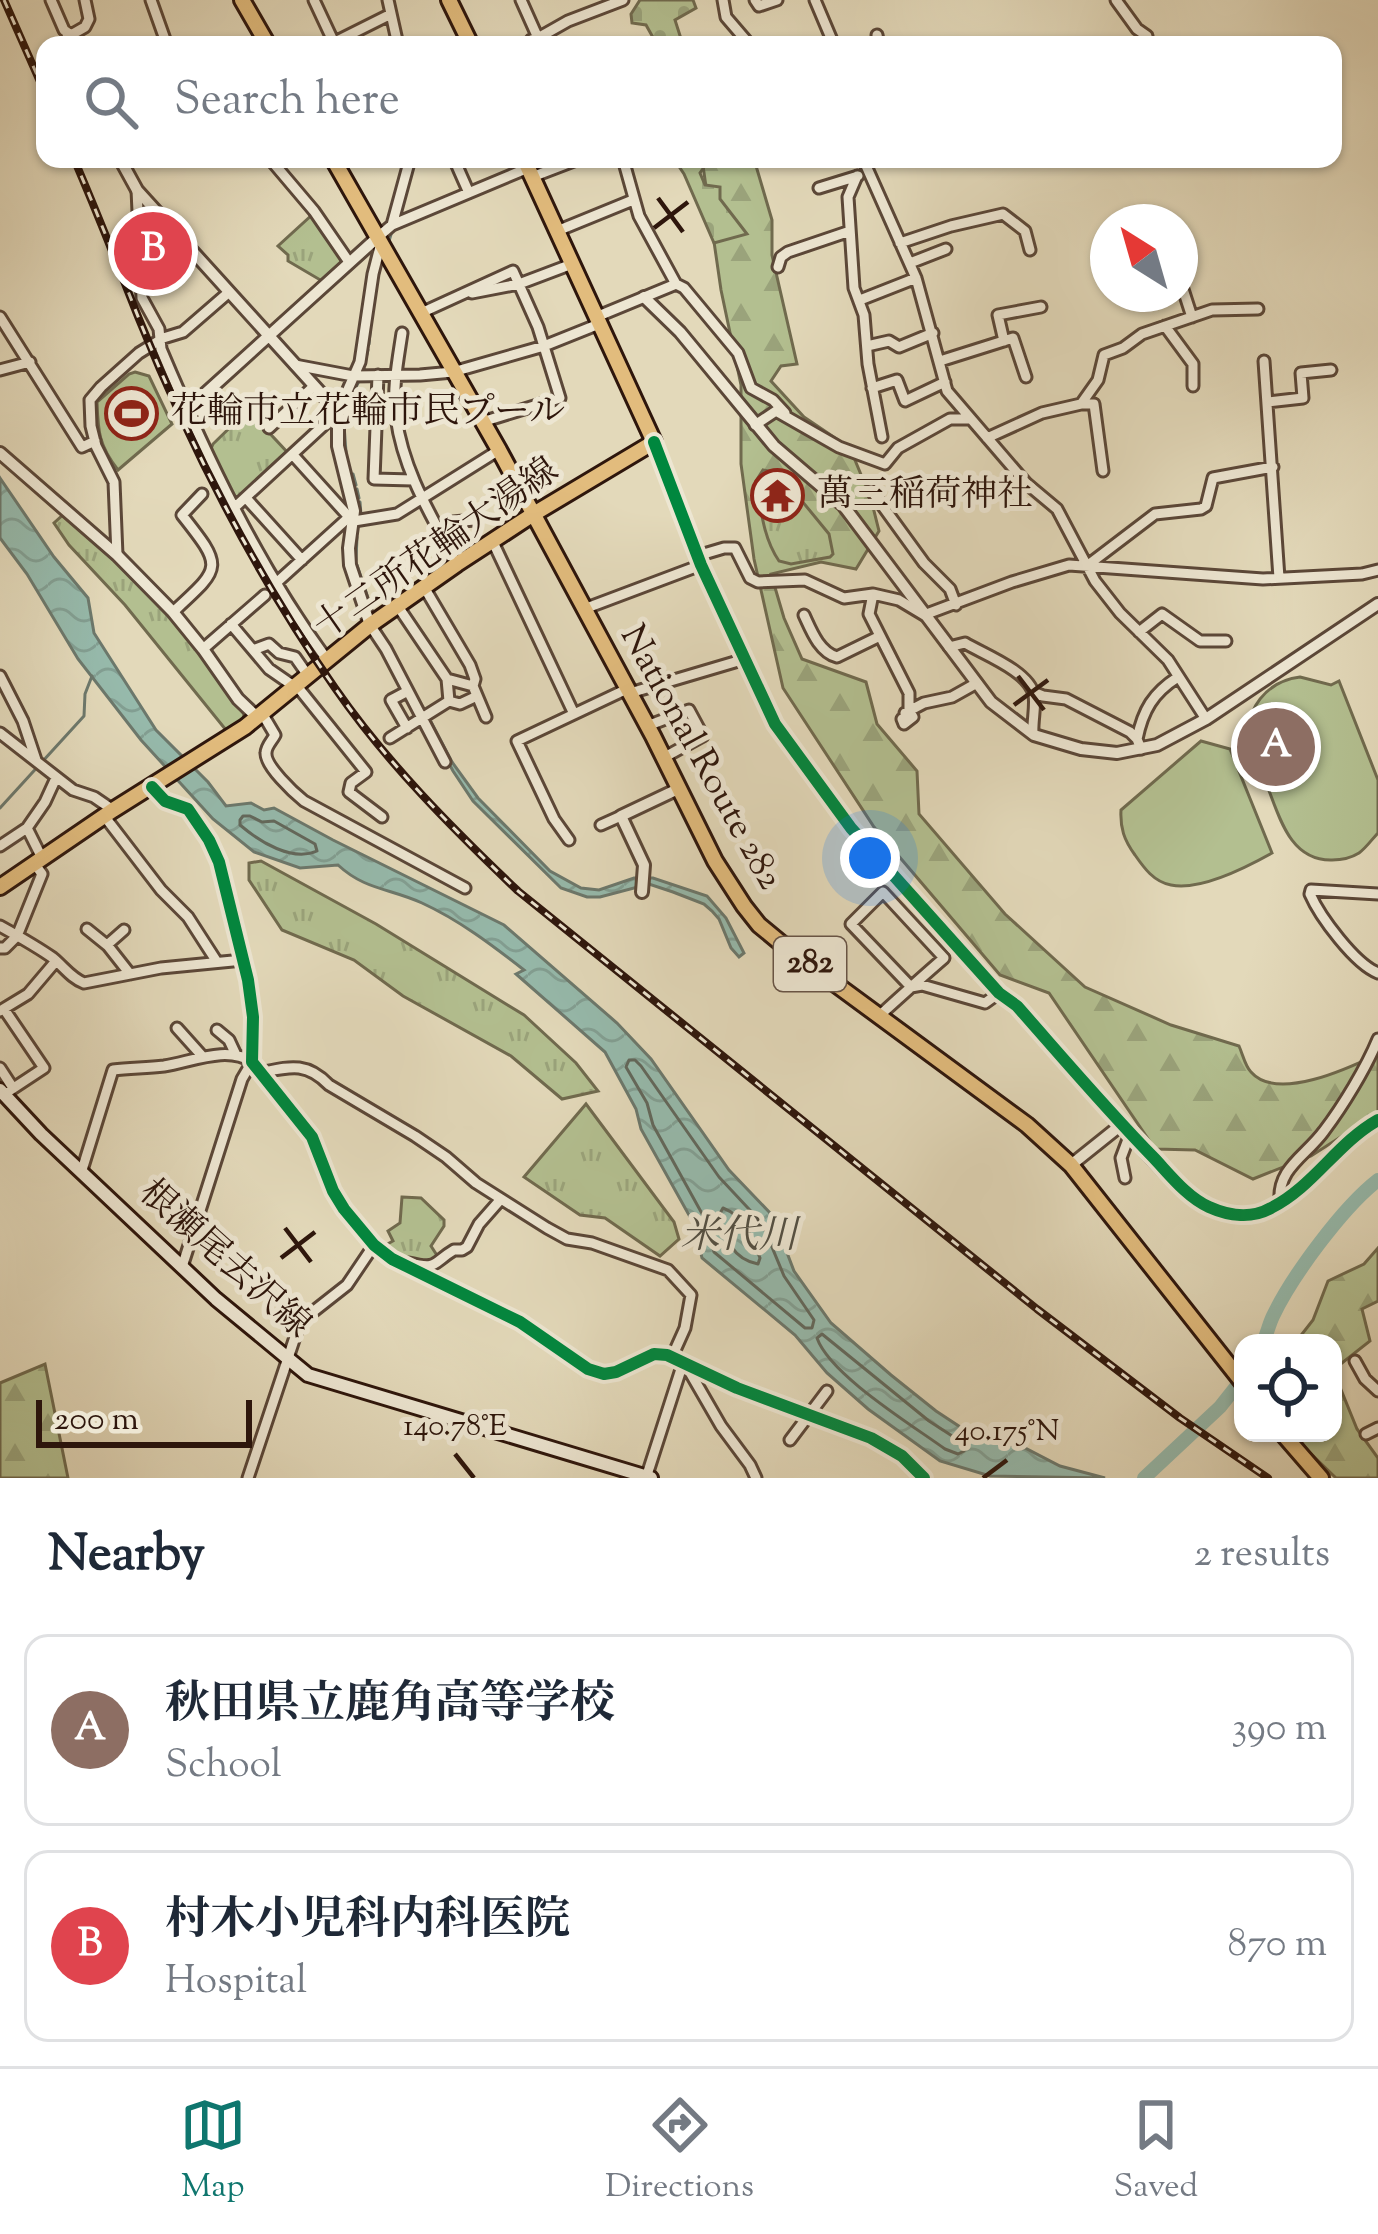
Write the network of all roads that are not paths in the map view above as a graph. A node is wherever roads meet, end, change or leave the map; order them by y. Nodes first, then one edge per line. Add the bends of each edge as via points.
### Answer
1 (51, 0) edge
2 (85, 0) edge
3 (151, 0) edge
4 (242, 0) edge
5 (314, 0) edge
6 (388, 0) edge
7 (449, 0) edge
8 (521, 0) edge
9 (623, 0) edge
10 (723, 0) edge
11 (755, 0) edge
12 (777, 0) edge
13 (815, 0) edge
14 (1117, 0) edge
15 (391, 14) junction
16 (65, 36) edge
17 (72, 36) edge
18 (164, 36) edge
19 (263, 36) edge
20 (330, 36) edge
21 (348, 36) edge
22 (396, 36) edge
23 (467, 36) edge
24 (534, 36) edge
25 (544, 36) edge
26 (742, 36) edge
27 (831, 36) edge
28 (1147, 36) dead end
29 (125, 168) edge
30 (278, 168) edge
31 (338, 168) edge
32 (408, 168) edge
33 (458, 168) edge
34 (528, 168) edge
35 (625, 168) edge
36 (867, 168) edge
37 (869, 172) junction
38 (857, 176) junction
39 (819, 188) dead end
40 (136, 190) junction
41 (469, 193) junction
42 (633, 200) junction
43 (392, 225) junction
44 (557, 231) junction
45 (850, 231) junction
46 (380, 240) junction
47 (900, 243) junction
48 (946, 249) dead end
49 (1030, 250) dead end
50 (349, 262) junction
51 (910, 263) junction
52 (572, 264) junction
53 (778, 267) dead end
54 (916, 278) junction
55 (519, 284) junction
56 (676, 284) junction
57 (228, 292) junction
58 (644, 297) junction
59 (860, 300) junction
60 (1041, 307) dead end
61 (1258, 309) dead end
62 (1190, 312) edge
63 (421, 314) junction
64 (0, 316) edge
65 (1192, 317) junction
66 (597, 320) junction
67 (1165, 326) junction
68 (402, 333) dead end
69 (932, 333) junction
70 (267, 337) junction
71 (160, 340) junction
72 (1004, 341) junction
73 (544, 346) junction
74 (868, 346) junction
75 (940, 361) junction
76 (1264, 361) dead end
77 (30, 362) junction
78 (293, 364) junction
79 (0, 370) edge
80 (1331, 370) dead end
81 (453, 372) junction
82 (396, 375) junction
83 (353, 376) junction
84 (378, 376) junction
85 (1026, 377) dead end
86 (945, 382) junction
87 (314, 386) junction
88 (1193, 386) dead end
89 (872, 388) junction
90 (1268, 402) junction
91 (1081, 404) junction
92 (188, 410) junction
93 (338, 412) junction
94 (970, 418) junction
95 (791, 420) junction
96 (482, 422) junction
97 (755, 425) junction
98 (269, 428) dead end
99 (881, 437) dead end
100 (987, 438) junction
101 (94, 442) junction
102 (654, 442) junction
103 (499, 451) junction
104 (0, 453) edge
105 (292, 455) junction
106 (1273, 466) junction
107 (1103, 471) dead end
108 (413, 480) junction
109 (871, 490) dead end
110 (202, 494) dead end
111 (422, 497) junction
112 (246, 498) junction
113 (234, 508) junction
114 (532, 514) junction
115 (351, 519) junction
116 (474, 520) dead end
117 (439, 530) junction
118 (492, 540) junction
119 (117, 555) junction
120 (302, 560) junction
121 (699, 561) junction
122 (458, 564) junction
123 (1088, 565) junction
124 (1378, 570) edge
125 (1279, 578) junction
126 (275, 584) junction
127 (424, 586) junction
128 (873, 594) junction
129 (265, 595) dead end
130 (1378, 604) edge
131 (397, 605) junction
132 (956, 605) junction
133 (584, 608) junction
134 (173, 612) junction
135 (804, 615) dead end
136 (924, 615) junction
137 (231, 625) junction
138 (370, 625) junction
139 (1139, 632) junction
140 (880, 636) junction
141 (1226, 641) dead end
142 (949, 647) junction
143 (203, 649) junction
144 (253, 650) junction
145 (745, 659) junction
146 (328, 661) junction
147 (0, 676) edge
148 (1178, 677) junction
149 (447, 679) junction
150 (300, 683) junction
151 (977, 683) junction
152 (408, 691) junction
153 (475, 691) junction
154 (629, 691) junction
155 (1032, 691) junction
156 (449, 700) junction
157 (574, 714) junction
158 (486, 716) dead end
159 (426, 717) junction
160 (254, 719) junction
161 (1206, 719) junction
162 (647, 726) junction
163 (407, 728) junction
164 (0, 733) edge
165 (1033, 734) junction
166 (390, 737) dead end
167 (1139, 744) junction
168 (663, 758) junction
169 (36, 760) junction
170 (445, 762) dead end
171 (52, 774) junction
172 (152, 787) junction
173 (678, 789) junction
174 (108, 813) junction
175 (621, 816) junction
176 (382, 817) dead end
177 (601, 825) dead end
178 (27, 829) junction
179 (569, 840) dead end
180 (0, 846) edge
181 (38, 860) junction
182 (642, 885) dead end
183 (0, 887) edge
184 (465, 889) dead end
185 (1378, 893) edge
186 (0, 926) edge
187 (88, 929) dead end
188 (124, 929) dead end
189 (16, 936) junction
190 (106, 945) junction
191 (0, 948) edge
192 (243, 960) junction
193 (56, 961) junction
194 (217, 962) junction
195 (1378, 973) edge
196 (130, 974) junction
197 (911, 988) junction
198 (999, 993) junction
199 (2, 1010) edge
200 (879, 1016) junction
201 (177, 1028) dead end
202 (217, 1030) dead end
203 (1378, 1039) edge
204 (236, 1055) junction
205 (203, 1057) junction
206 (255, 1067) junction
207 (0, 1068) edge
208 (6, 1091) edge
209 (1378, 1120) edge
210 (1126, 1129) junction
211 (1071, 1165) junction
212 (82, 1170) junction
213 (1125, 1178) dead end
214 (501, 1198) junction
215 (1280, 1202) junction
216 (374, 1245) junction
217 (397, 1262) junction
218 (182, 1267) junction
219 (672, 1357) junction
220 (287, 1360) junction
221 (1355, 1361) dead end
222 (684, 1362) junction
223 (1234, 1372) edge
224 (1378, 1390) edge
225 (827, 1391) dead end
226 (808, 1417) junction
227 (1378, 1428) edge
228 (1366, 1435) dead end
229 (790, 1440) dead end
230 (1290, 1442) edge
231 (248, 1478) edge
232 (648, 1478) edge
233 (756, 1478) edge
234 (924, 1478) edge
235 (1321, 1478) edge

1 - 16 street
2 - 17 street via 88,24
3 - 18 street
4 - 19 main road
5 - 20 street
6 - 15 street
7 - 23 main road
8 - 24 street
9 - 25 street
10 - 26 street
11 - 12 street
13 - 27 street
14 - 28 street
15 - 21 street
15 - 22 street
29 - 40 street
30 - 50 street
31 - 46 main road, National Route 282 / 282
32 - 43 street
33 - 41 street
34 - 41 street
34 - 44 main road
35 - 42 street
36 - 37 street
37 - 38 street
37 - 47 street
38 - 39 street
38 - 45 street via 848,197
40 - 57 street
40 - 71 street via 142,298
41 - 43 street
42 - 44 street
42 - 56 street
43 - 46 street
44 - 52 main road
45 - 53 street via 793,249
45 - 59 street
46 - 50 street
46 - 63 main road, National Route 282 / 282
46 - 83 street
47 - 49 street via 1003,214 1025,231
47 - 51 street
48 - 51 street
50 - 70 street
51 - 54 street
52 - 55 street
52 - 66 main road
54 - 59 street
54 - 69 street
55 - 63 street via 513,271
55 - 73 street
56 - 58 street
56 - 95 street via 738,353 751,388
57 - 70 street
57 - 71 street via 184,332
58 - 66 street
58 - 97 street
59 - 74 street
60 - 72 street via 998,315
61 - 65 street
62 - 65 street
63 - 81 main road, National Route 282 / 282
64 - 77 street
65 - 67 street
66 - 73 street
66 - 102 main road
67 - 88 street via 1193,364
67 - 91 street via 1104,355
68 - 82 street
69 - 74 street via 899,346
69 - 75 street
70 - 78 street
70 - 92 street
71 - 92 street
71 - 101 street via 94,395
72 - 75 street
72 - 85 street via 1013,338
73 - 81 street
73 - 96 street via 560,398
74 - 89 street
75 - 86 street
76 - 90 street
77 - 79 street
77 - 101 street via 82,447
78 - 83 street
78 - 87 street
80 - 90 street via 1301,373 1303,398
81 - 82 street
81 - 96 main road, National Route 282 / 282
82 - 84 street
82 - 108 street via 396,416
83 - 84 street
83 - 93 street
84 - 108 street via 374,478
86 - 89 street via 905,401 897,380
86 - 94 street
87 - 93 street
87 - 98 street
89 - 99 street
90 - 106 street
91 - 100 street
91 - 107 street via 1094,404
92 - 113 street
93 - 105 street
93 - 115 street
94 - 95 street via 950,419 884,464
94 - 100 street
95 - 97 street via 776,411
96 - 103 main road, National Route 282 / 282
97 - 136 street via 843,505
100 - 123 street via 1057,509
101 - 119 street via 115,482
102 - 114 main road, 十二所花輪大湯線
102 - 121 street
103 - 111 street
103 - 114 main road, National Route 282 / 282
104 - 119 street
105 - 112 street
105 - 115 street
106 - 123 street via 1218,475 1206,506 1155,514
106 - 125 street
108 - 111 street
109 - 132 street
110 - 134 street via 182,515 209,549 212,572
111 - 115 street via 397,514
111 - 117 street
112 - 113 street
112 - 120 street
113 - 126 street
114 - 118 main road, 十二所花輪大湯線
114 - 133 main road, National Route 282 / 282
115 - 120 street
115 - 138 street via 350,565
116 - 117 street
117 - 122 street
118 - 122 main road, 十二所花輪大湯線
118 - 157 street
119 - 134 street
120 - 126 street
121 - 128 street via 735,548 758,581 805,580 844,598
121 - 133 street
121 - 145 street
122 - 127 main road, 十二所花輪大湯線
123 - 125 street
123 - 132 street
123 - 139 street
124 - 125 street
126 - 146 street
127 - 131 main road, 十二所花輪大湯線
127 - 153 street via 470,665
128 - 136 street
128 - 140 street via 869,614
129 - 137 street
130 - 161 street
131 - 138 main road, 十二所花輪大湯線
131 - 149 street
132 - 136 street
133 - 154 main road, National Route 282 / 282
134 - 143 street
135 - 140 street via 829,655
136 - 142 street
137 - 143 street
137 - 144 street
138 - 146 main road, 十二所花輪大湯線
138 - 152 street
139 - 141 street via 1162,614 1200,641
139 - 148 street
140 - 151 street via 909,693 909,710
142 - 151 street
142 - 155 street via 964,643 996,657
143 - 160 street
144 - 150 street via 269,669
144 - 150 street via 269,644 295,658
145 - 154 street
145 - 198 street via 775,724 850,828
146 - 150 main road, 十二所花輪大湯線
147 - 169 street
148 - 161 street
148 - 167 street via 1145,709
149 - 153 street
149 - 156 street
150 - 160 main road, 十二所花輪大湯線
150 - 176 street via 366,772 349,791
151 - 165 street
152 - 159 street
152 - 163 street via 391,700
153 - 156 street via 460,704
153 - 158 street
154 - 157 street
154 - 162 main road, National Route 282 / 282
155 - 165 street
155 - 167 street via 1066,699
156 - 159 street
157 - 179 street via 517,741
159 - 163 street
159 - 170 street
160 - 172 main road, 十二所花輪大湯線
160 - 184 street via 275,735 267,759 304,801
161 - 167 street
162 - 168 main road, National Route 282 / 282
162 - 168 street via 689,710 703,736
163 - 166 street
164 - 169 street
165 - 167 street via 1117,753
168 - 173 main road, National Route 282 / 282
169 - 171 street
171 - 174 street
171 - 178 street
172 - 174 main road, 十二所花輪大湯線
172 - 192 street via 188,809 209,841
173 - 175 street
173 - 200 main road, National Route 282 / 282 via 759,925
174 - 181 main road, 十二所花輪大湯線
174 - 194 street
175 - 177 street
175 - 182 street via 644,866
178 - 180 street
178 - 181 street
181 - 183 main road, 十二所花輪大湯線
181 - 189 street via 42,874
185 - 195 street via 1310,894 1328,926
186 - 189 street
187 - 190 street
188 - 190 street
189 - 191 street
189 - 193 street
190 - 196 street
192 - 194 street
192 - 206 street
193 - 196 street via 76,982
193 - 199 street
194 - 196 street
197 - 197 street via 944,958 883,892 850,924
197 - 198 street via 985,1003
197 - 200 street
198 - 210 street
199 - 208 street via 44,1068
200 - 211 main road, National Route 282 / 282
201 - 205 street
202 - 204 street
203 - 215 street via 1322,1135 1282,1177
204 - 205 street
204 - 206 street
205 - 212 street via 113,1070
206 - 214 street via 318,1074
206 - 216 street via 312,1137 333,1191
206 - 218 street via 242,1078
207 - 208 street
208 - 212 main road, 根瀬尾去沢線
209 - 215 street
210 - 211 street
210 - 213 street
210 - 215 street via 1206,1206 1253,1215
211 - 223 main road, National Route 282 / 282
212 - 218 main road, 根瀬尾去沢線
214 - 217 street via 462,1250 430,1266
214 - 219 street via 567,1239 668,1270 691,1294
216 - 217 street
216 - 220 street via 347,1285 300,1322
217 - 219 street via 520,1322 589,1369 604,1374 654,1354
218 - 220 main road, 根瀬尾去沢線
219 - 222 street
220 - 231 street
220 - 232 main road, 根瀬尾去沢線 via 308,1375
221 - 224 street
222 - 226 street
222 - 232 street
222 - 233 street
225 - 226 street
226 - 229 street
226 - 234 street via 871,1438
227 - 228 street
230 - 235 main road

